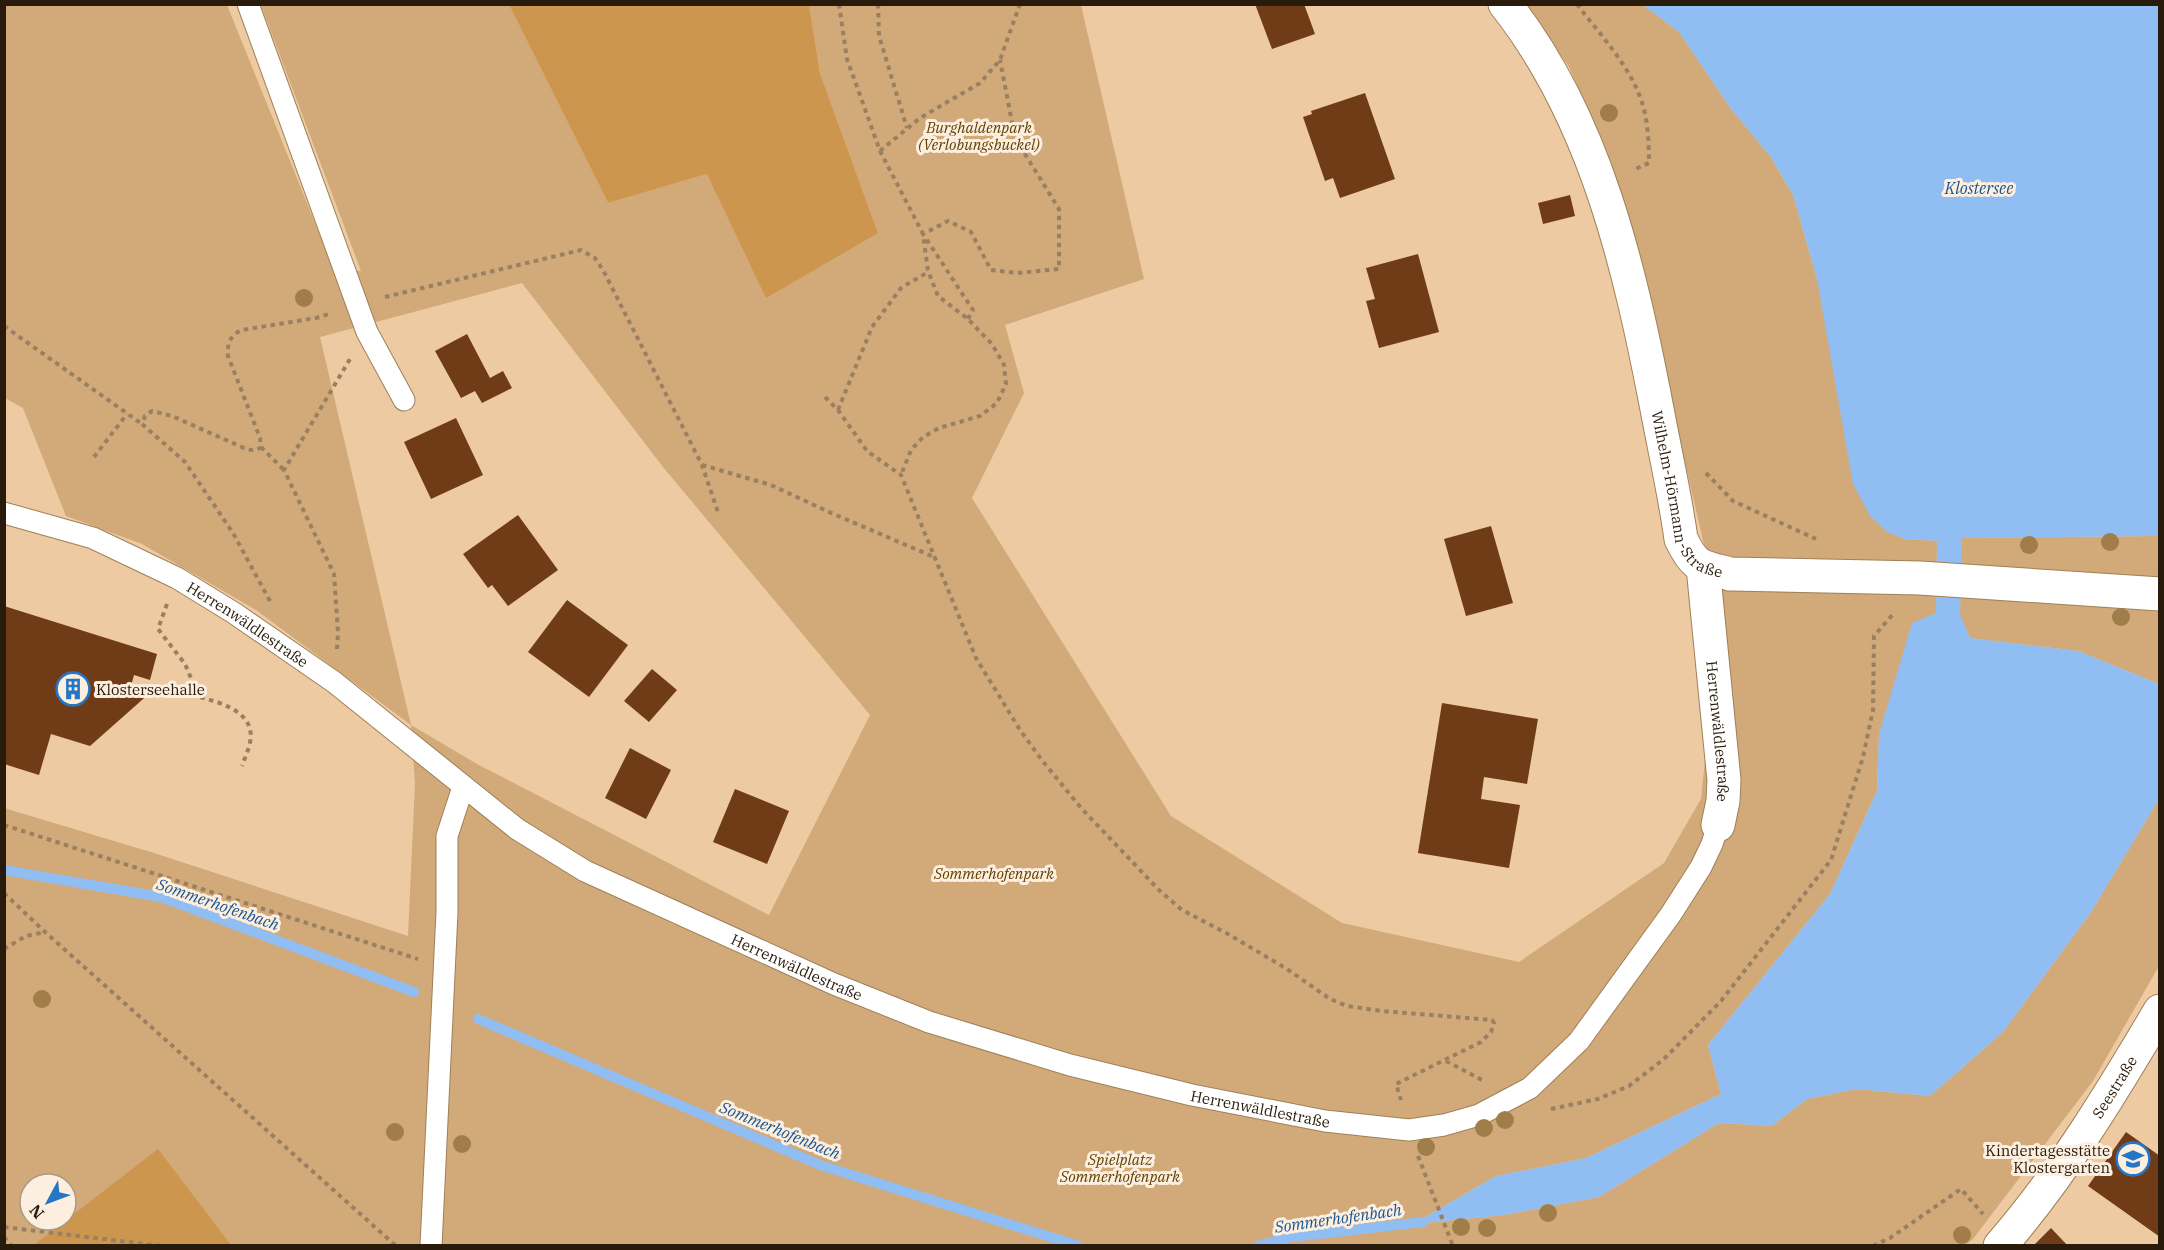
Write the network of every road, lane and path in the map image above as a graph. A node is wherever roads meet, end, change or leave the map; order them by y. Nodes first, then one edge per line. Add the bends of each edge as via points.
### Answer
1 (248, 4) edge
2 (839, 4) edge
3 (878, 4) edge
4 (1020, 4) edge
5 (1505, 4) edge
6 (1576, 4) edge
7 (1000, 60) junction
8 (907, 128) junction
9 (880, 151) junction
10 (1632, 170) dead end
11 (923, 234) junction
12 (928, 272) junction
13 (357, 304) junction
14 (968, 318) junction
15 (4, 326) edge
16 (366, 332) junction
17 (825, 397) dead end
18 (404, 400) dead end
19 (838, 410) junction
20 (127, 414) junction
21 (142, 424) junction
22 (261, 447) junction
23 (94, 457) dead end
24 (702, 465) junction
25 (284, 470) junction
26 (1703, 470) dead end
27 (901, 475) junction
28 (4, 513) edge
29 (719, 515) dead end
30 (1823, 542) dead end
31 (934, 557) junction
32 (1703, 567) junction
33 (1939, 579) junction
34 (2160, 594) edge
35 (168, 603) dead end
36 (279, 643) junction
37 (334, 682) junction
38 (242, 766) dead end
39 (464, 787) junction
40 (4, 825) edge
41 (1718, 825) joint
42 (4, 893) edge
43 (45, 932) junction
44 (4, 949) edge
45 (444, 968) junction
46 (2160, 1011) edge
47 (1396, 1084) dead end
48 (1507, 1102) junction
49 (1409, 1130) junction
50 (1961, 1190) dead end
51 (4, 1227) edge
52 (4, 1237) edge
53 (142, 1244) edge
54 (1452, 1244) edge
55 (12, 1245) edge
56 (162, 1245) edge
57 (396, 1245) edge
58 (431, 1245) edge
59 (1873, 1245) edge
60 (2000, 1245) edge

1 - 13 lane
2 - 9 path via 847,59
3 - 8 path via 879,36
4 - 7 path
5 - 32 street, Wilhelm-Hörmann-Straße via 1526,31 1567,102 1596,175 1620,246 1643,339 1681,539 1690,559
6 - 10 path via 1621,61 1641,98 1649,163
7 - 8 path via 980,83
7 - 11 path via 1015,138 1059,209 1059,269 1017,273 991,270 971,232 948,221
8 - 9 path
9 - 11 path
11 - 12 path
11 - 14 path via 973,310
12 - 14 path via 938,296
12 - 19 path via 901,288 872,327
13 - 16 lane
13 - 22 path via 316,318 242,330 230,339 228,356
13 - 24 path via 581,250 595,258 603,270
14 - 27 path via 992,344 1004,365 1006,384 997,403 980,416 923,437 910,450
15 - 20 path
16 - 18 lane
16 - 25 path
17 - 19 path
19 - 27 path via 867,451
20 - 21 path
20 - 23 path
21 - 22 path via 152,411 244,448 254,451
21 - 36 path via 185,462 233,533 271,601
22 - 25 path
24 - 29 path
24 - 31 path via 771,485
25 - 37 path via 334,574 338,632
26 - 30 path via 1733,501
27 - 31 path
28 - 36 lane, Herrenwäldlestraße via 104,543 177,578
31 - 47 path via 976,658 1027,739 1081,808 1182,910 1347,1006 1494,1023 1481,1042
32 - 33 street, Wilhelm-Hörmann-Straße via 1730,574
32 - 41 street, Herrenwäldlestraße via 1724,780
33 - 34 street, Wilhelm-Hörmann-Straße
33 - 48 path via 1899,608 1874,636 1873,710 1863,757 1831,860 1721,1001 1664,1059 1629,1086 1598,1099 1556,1109 1519,1109
35 - 38 path via 158,629 184,664 199,696 222,703 240,715 250,728 250,746
36 - 37 lane, Herrenwäldlestraße
37 - 39 lane, Herrenwäldlestraße
39 - 45 lane via 447,836
39 - 49 lane, Herrenwäldlestraße via 517,829 585,871 791,965 929,1022 1070,1065 1192,1095 1325,1121
40 - 45 path
41 - 48 lane, Herrenwäldlestraße via 1701,867 1671,914 1579,1041 1530,1088
42 - 43 path
43 - 44 path via 26,936
43 - 57 path
45 - 58 lane
46 - 60 street, Seestraße via 2049,1184
48 - 49 lane, Herrenwäldlestraße via 1479,1115
49 - 54 path
50 - 59 path via 1890,1238
51 - 53 path
52 - 55 path
53 - 56 path

